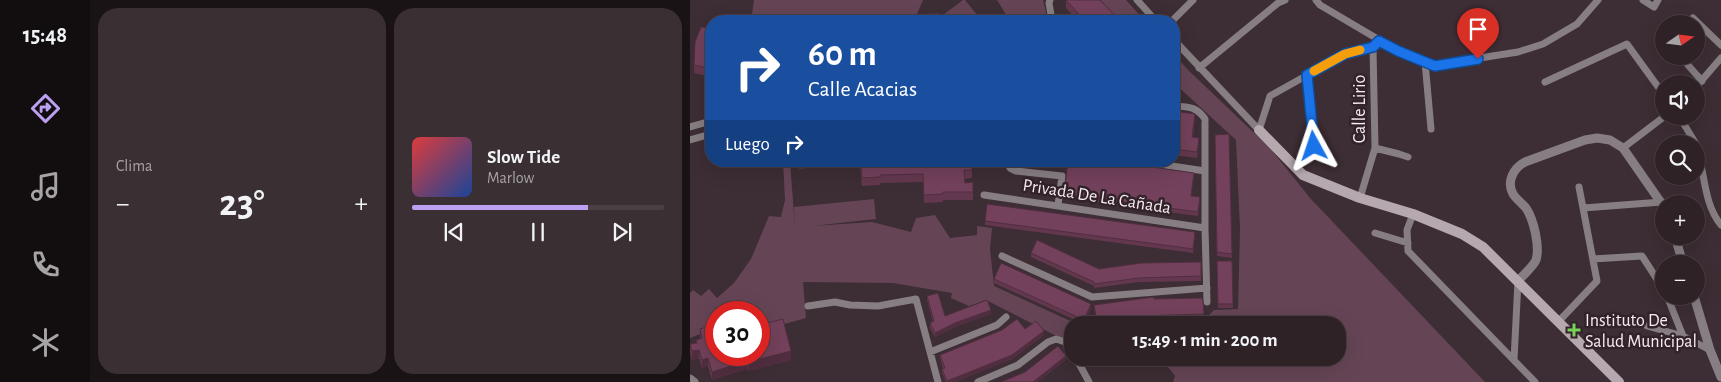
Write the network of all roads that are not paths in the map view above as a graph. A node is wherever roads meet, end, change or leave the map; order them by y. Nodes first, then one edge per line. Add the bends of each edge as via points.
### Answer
1 (1050, 0) edge
2 (1137, 0) edge
3 (1193, 0) edge
4 (1285, 0) edge
5 (1316, 0) edge
6 (1598, 0) edge
7 (1642, 0) edge
8 (1658, 0) edge
9 (1051, 15) edge
10 (1151, 15) edge
11 (1178, 15) edge
12 (1705, 30) edge
13 (1379, 41) junction
14 (1721, 46) edge
15 (1180, 47) edge
16 (1373, 47) junction
17 (1721, 58) edge
18 (1425, 62) junction
19 (1199, 68) junction
20 (1307, 75) junction
21 (1705, 77) edge
22 (1545, 82) dead end
23 (1655, 83) edge
24 (1180, 107) edge
25 (705, 123) edge
26 (1655, 124) edge
27 (690, 127) edge
28 (1431, 129) dead end
29 (1259, 130) junction
30 (705, 136) edge
31 (690, 140) edge
32 (1314, 146) dead end
33 (1375, 148) junction
34 (1623, 148) junction
35 (1408, 157) dead end
36 (1010, 167) edge
37 (1178, 167) edge
38 (1205, 171) junction
39 (1705, 183) edge
40 (1579, 187) dead end
41 (984, 195) dead end
42 (1656, 195) edge
43 (1360, 198) junction
44 (1058, 205) junction
45 (1655, 205) edge
46 (1583, 208) junction
47 (1413, 214) junction
48 (1721, 225) edge
49 (1205, 228) junction
50 (1375, 233) dead end
51 (1408, 243) junction
52 (1002, 256) dead end
53 (1592, 258) junction
54 (1655, 276) edge
55 (1518, 281) junction
56 (1207, 288) junction
57 (1208, 302) dead end
58 (1671, 305) edge
59 (1697, 305) edge
60 (808, 306) dead end
61 (1006, 317) dead end
62 (1559, 322) junction
63 (1647, 326) dead end
64 (1683, 336) junction
65 (1064, 342) edge
66 (1710, 350) junction
67 (930, 352) junction
68 (1514, 360) junction
69 (1080, 366) edge
70 (1721, 377) edge
71 (690, 379) edge
72 (694, 382) edge
73 (938, 382) edge
74 (978, 382) edge
75 (1089, 382) edge
76 (1535, 382) edge
77 (1619, 382) edge

1 - 9 street
2 - 10 street
3 - 11 street
4 - 19 street
5 - 13 street
6 - 18 street via 1577,24 1543,44 1518,52 1435,66
7 - 8 street via 1654,7
12 - 14 street
13 - 16 street
13 - 18 street
15 - 19 street
16 - 20 street via 1345,54
16 - 33 street, Calle Lirio
17 - 21 street
18 - 28 street
19 - 29 street
20 - 29 street via 1270,96
20 - 32 street
22 - 23 street via 1627,44
24 - 38 street via 1193,108 1205,119
25 - 27 street
26 - 34 street
29 - 43 main road via 1303,175
30 - 31 street
33 - 35 street
33 - 43 street, Calle Lirio
34 - 42 street
34 - 55 street via 1610,140 1585,140 1517,166 1512,174 1513,193 1533,222 1537,245 1536,261
36 - 44 street, Privada De La Cañada via 1016,171 1062,176
37 - 38 street
38 - 49 street
39 - 48 street via 1708,198
40 - 46 street
41 - 44 street, Privada De La Cañada
43 - 47 main road
44 - 49 street, Privada De La Cañada
45 - 46 street
46 - 53 street
47 - 51 street
47 - 55 main road via 1462,234 1483,247
49 - 56 street
50 - 51 street
51 - 68 street via 1408,251
52 - 56 street via 1092,297
53 - 54 street via 1642,256
53 - 62 street via 1597,281
55 - 62 main road
55 - 68 street
56 - 57 street
58 - 64 street
59 - 66 street
60 - 67 street via 835,302 878,306 916,299
61 - 67 street via 997,325
62 - 77 main road
63 - 64 street
64 - 66 street
65 - 74 street via 1056,339 1048,342 1018,365
66 - 70 street
67 - 73 street
68 - 76 street
69 - 75 street
71 - 72 street

